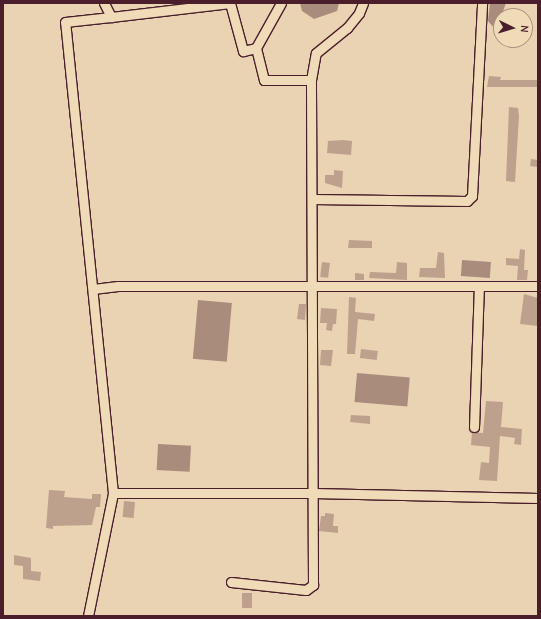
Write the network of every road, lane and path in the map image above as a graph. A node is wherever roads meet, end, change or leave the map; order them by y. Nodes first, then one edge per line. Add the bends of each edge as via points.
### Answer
1 (104, 3) edge
2 (281, 3) edge
3 (363, 3) edge
4 (482, 3) edge
5 (111, 17) junction
6 (256, 48) junction
7 (310, 80) junction
8 (312, 199) junction
9 (479, 286) junction
10 (538, 286) edge
11 (313, 288) junction
12 (93, 289) junction
13 (474, 427) dead end
14 (113, 493) junction
15 (313, 493) junction
16 (538, 498) edge
17 (231, 582) dead end
18 (88, 616) edge

1 - 5 street
2 - 6 street
3 - 7 street via 360,13 347,28 316,53
4 - 8 street via 472,196 467,201
5 - 6 street via 230,3 243,51
5 - 12 street via 65,22
6 - 7 street via 264,80
7 - 8 street
8 - 11 street
9 - 10 street
9 - 11 street
9 - 13 street
11 - 12 street via 118,286
11 - 15 street
12 - 14 street
14 - 15 street
14 - 18 street
15 - 16 street
15 - 17 street via 314,581 311,588 306,590

